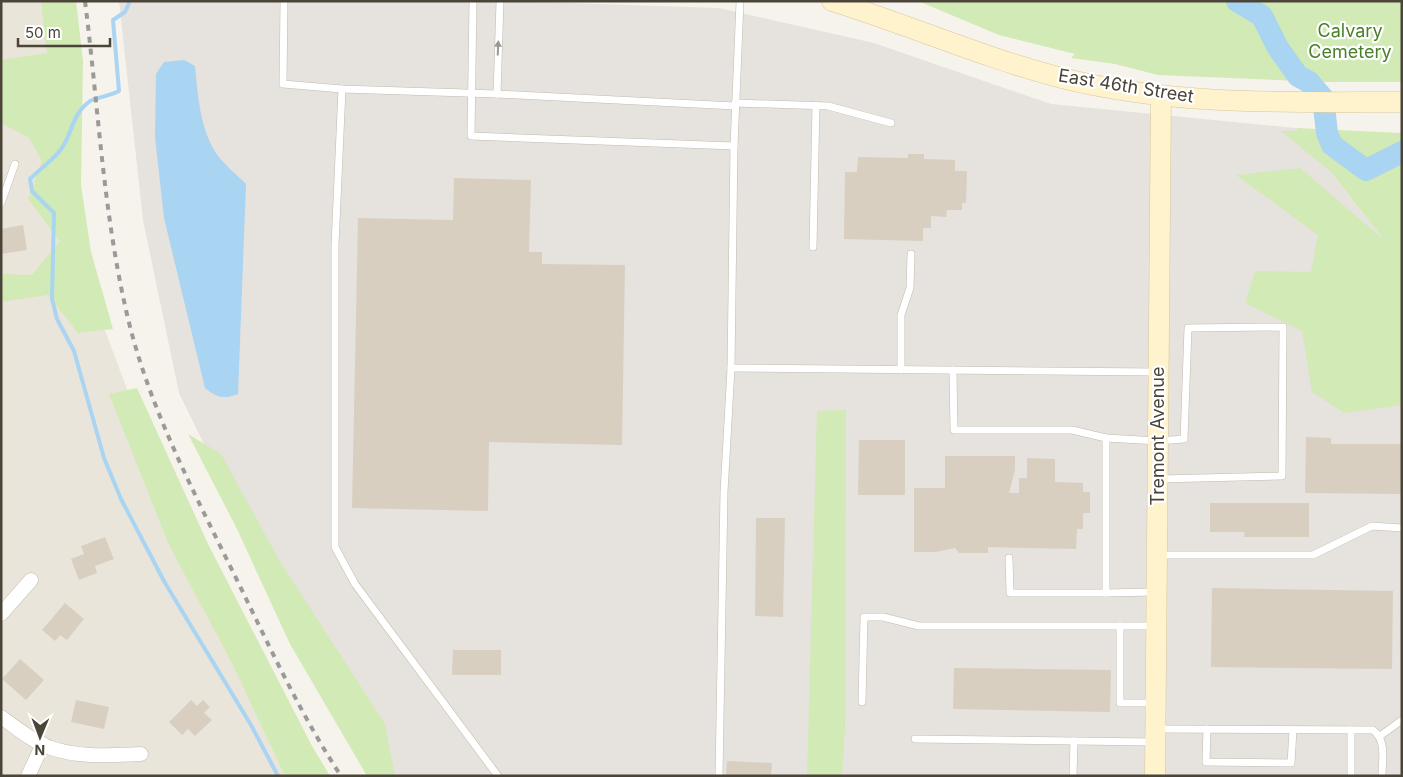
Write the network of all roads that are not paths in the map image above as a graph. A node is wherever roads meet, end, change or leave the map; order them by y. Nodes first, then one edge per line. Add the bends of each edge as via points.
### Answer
1 (284, 1) edge
2 (473, 1) edge
3 (500, 1) edge
4 (740, 1) edge
5 (832, 1) edge
6 (342, 89) junction
7 (473, 94) junction
8 (497, 94) junction
9 (1161, 96) junction
10 (1402, 102) edge
11 (735, 104) junction
12 (816, 106) junction
13 (891, 123) dead end
14 (734, 146) junction
15 (15, 164) dead end
16 (1, 203) edge
17 (813, 247) dead end
18 (911, 254) dead end
19 (731, 368) junction
20 (901, 370) junction
21 (953, 370) junction
22 (1159, 372) junction
23 (1106, 438) junction
24 (1158, 441) junction
25 (1158, 480) junction
26 (1402, 528) edge
27 (1157, 555) junction
28 (1009, 558) dead end
29 (31, 580) dead end
30 (1157, 592) junction
31 (1106, 593) junction
32 (1, 614) edge
33 (1120, 626) junction
34 (1156, 626) junction
35 (862, 702) dead end
36 (1156, 704) junction
37 (1, 717) edge
38 (1402, 720) edge
39 (1207, 730) junction
40 (1293, 730) junction
41 (1351, 730) junction
42 (1156, 736) junction
43 (1380, 736) junction
44 (915, 739) dead end
45 (1074, 741) junction
46 (43, 744) junction
47 (141, 754) dead end
48 (28, 776) edge
49 (498, 776) edge
50 (719, 776) edge
51 (1073, 776) edge
52 (1155, 776) edge
53 (1351, 776) edge
54 (1382, 776) edge

1 - 6 lane via 283,84
2 - 7 lane
8 -> 3 lane
4 - 11 lane
5 - 9 street, East 46th Street via 1062,78
6 - 7 lane
6 - 49 lane via 335,245 335,547 355,584
7 - 8 lane
7 - 14 lane via 471,136
8 - 11 lane
9 - 10 street, East 46th Street
9 - 22 street, Tremont Avenue
11 - 12 lane
11 - 14 lane
12 - 13 lane via 828,106
12 - 17 lane
14 - 19 lane
15 - 16 lane
18 - 20 lane via 910,288 902,315
19 - 20 lane
19 - 50 lane via 724,492
20 - 21 lane
21 - 22 lane
21 - 23 lane via 954,430 1072,430
22 - 24 street, Tremont Avenue
23 - 24 lane
23 - 31 lane
24 - 25 street, Tremont Avenue
24 - 25 lane via 1184,439 1188,328 1283,327 1282,476
25 - 27 street, Tremont Avenue
26 - 27 lane via 1372,526 1314,555
27 - 30 street, Tremont Avenue
28 - 31 lane via 1010,592
29 - 32 street
30 - 31 lane
30 - 34 street, Tremont Avenue
33 - 34 lane
33 - 35 lane via 919,626 883,617 864,617
33 - 36 lane via 1120,704
34 - 36 street, Tremont Avenue
36 - 42 street, Tremont Avenue
37 - 46 street
38 - 43 lane
39 - 40 lane
39 - 40 lane via 1206,762 1291,763
39 - 42 lane
40 - 41 lane
41 - 43 lane via 1373,730
41 - 53 lane
42 - 45 lane
42 - 52 street, Tremont Avenue
43 - 54 lane via 1383,743
44 - 45 lane
45 - 51 lane
46 - 47 street via 94,756
46 - 48 street

